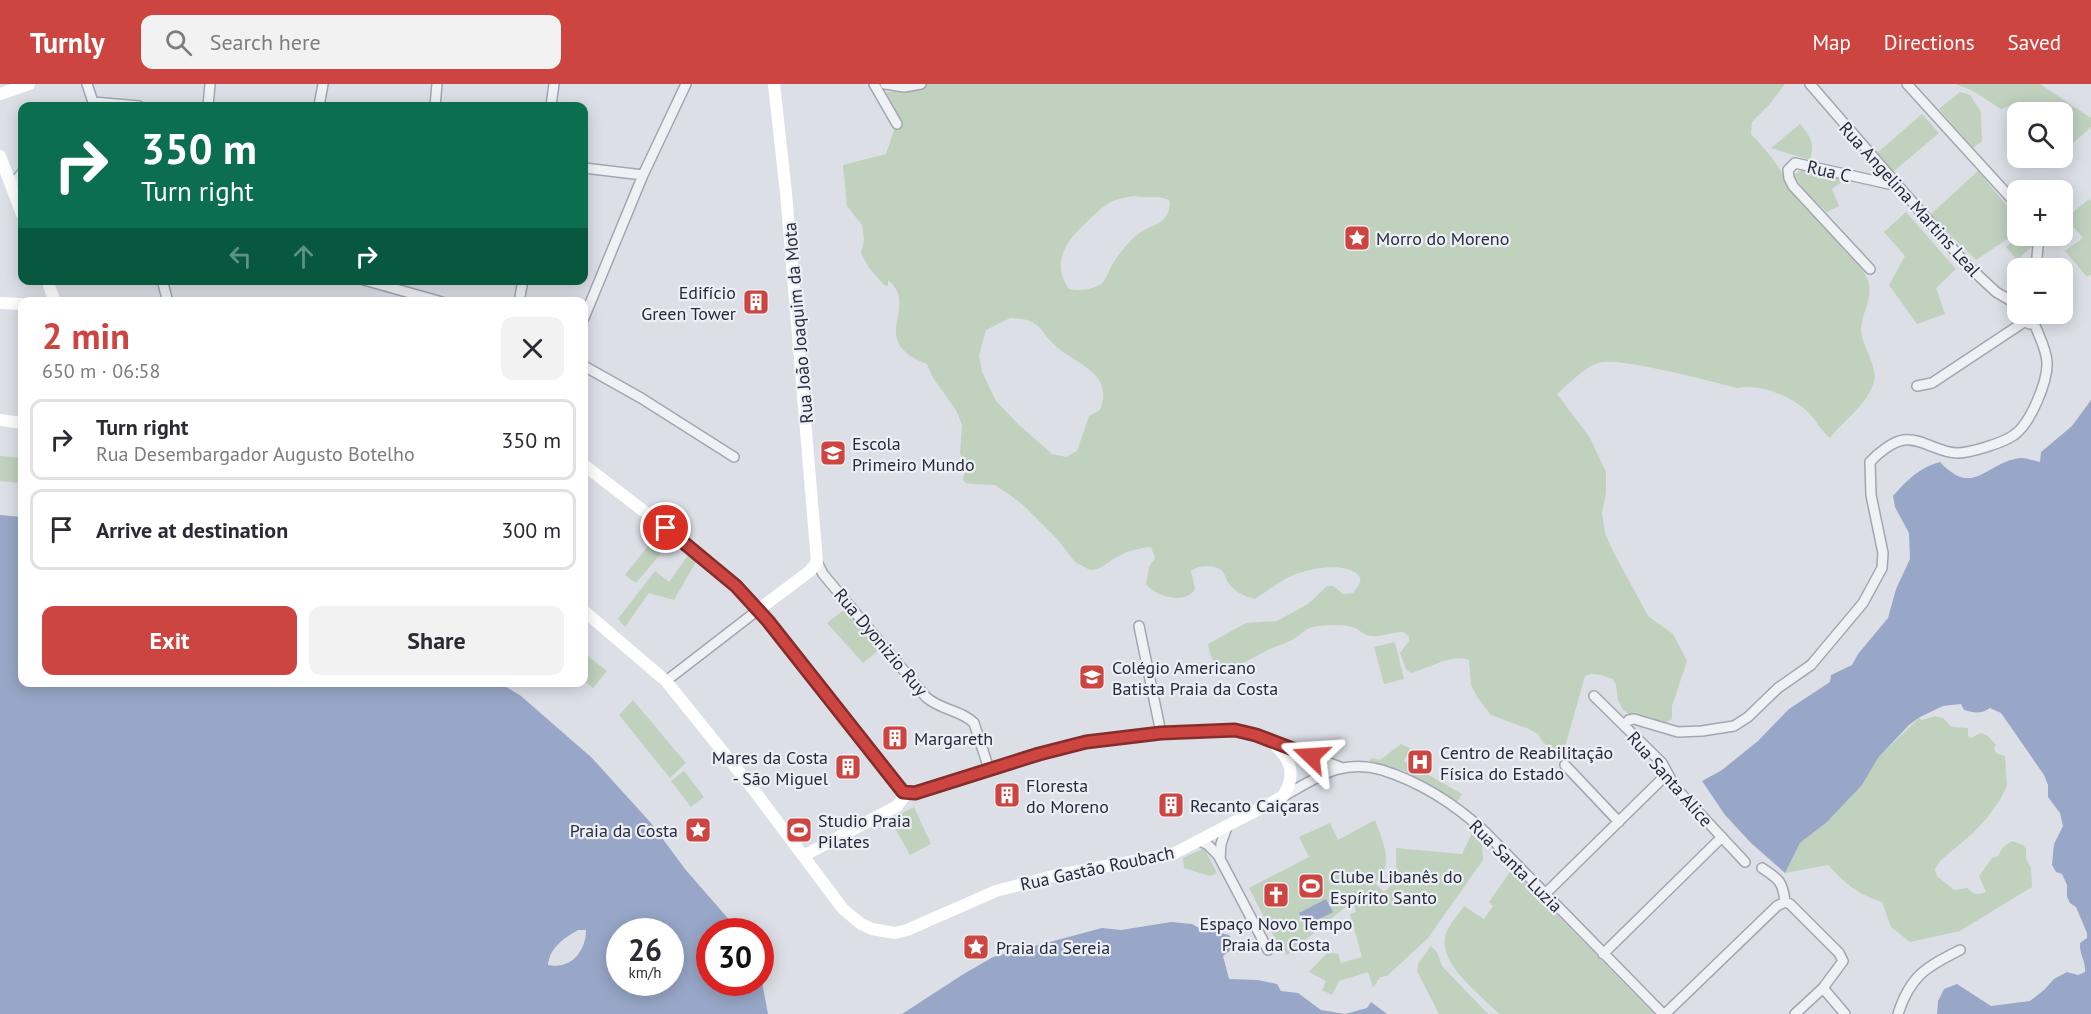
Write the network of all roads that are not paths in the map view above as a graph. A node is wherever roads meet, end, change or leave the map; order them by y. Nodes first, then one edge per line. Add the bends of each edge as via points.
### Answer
1 (29, 84) edge
2 (87, 84) edge
3 (210, 84) edge
4 (323, 84) edge
5 (437, 84) edge
6 (554, 84) edge
7 (686, 84) edge
8 (774, 84) edge
9 (874, 84) edge
10 (885, 84) edge
11 (921, 84) edge
12 (1810, 84) edge
13 (1907, 84) edge
14 (0, 94) edge
15 (91, 102) edge
16 (208, 102) edge
17 (320, 102) edge
18 (435, 102) edge
19 (552, 102) edge
20 (897, 124) dead end
21 (0, 156) edge
22 (588, 168) edge
23 (643, 175) junction
24 (1898, 186) junction
25 (16, 188) edge
26 (2007, 194) edge
27 (1870, 269) dead end
28 (384, 285) edge
29 (412, 285) edge
30 (411, 292) junction
31 (426, 297) edge
32 (2007, 298) edge
33 (0, 303) edge
34 (18, 304) edge
35 (588, 308) edge
36 (2020, 324) edge
37 (2032, 324) edge
38 (588, 368) edge
39 (1917, 386) dead end
40 (0, 420) edge
41 (18, 422) edge
42 (734, 457) dead end
43 (588, 468) edge
44 (817, 562) junction
45 (758, 610) junction
46 (588, 614) edge
47 (1139, 626) dead end
48 (666, 681) junction
49 (1594, 696) dead end
50 (1624, 725) junction
51 (1161, 733) junction
52 (1264, 738) junction
53 (1565, 765) dead end
54 (1341, 767) junction
55 (989, 769) junction
56 (1667, 774) junction
57 (903, 792) junction
58 (1282, 797) junction
59 (1619, 822) junction
60 (1227, 827) junction
61 (1722, 837) junction
62 (1200, 841) junction
63 (803, 856) junction
64 (1220, 859) junction
65 (1745, 862) dead end
66 (1762, 868) dead end
67 (1545, 894) junction
68 (1785, 902) junction
69 (1268, 950) dead end
70 (1960, 950) dead end
71 (1604, 954) junction
72 (1823, 988) junction
73 (1664, 1014) edge
74 (1795, 1014) edge
75 (1845, 1014) edge
76 (1898, 1014) edge

1 - 14 street
2 - 15 street
3 - 16 street
4 - 17 street
5 - 18 street
6 - 19 street
7 - 23 street
8 - 44 street, Rua João Joaquim da Mota
9 - 20 street
10 - 11 street
12 - 24 street, Rua Angelina Martins Leal
13 - 26 street
21 - 25 street
22 - 23 street
23 - 35 street
24 - 27 street, Rua C via 1796,164 1788,172 1793,186
24 - 32 street, Rua Angelina Martins Leal via 1981,279
28 - 30 street
29 - 30 street
30 - 31 street
33 - 34 street
36 - 39 street via 1932,382
37 - 50 street via 2045,351 2046,374 2029,418 2014,435 1957,453 1903,440 1870,462 1882,568 1858,609 1811,665 1734,726 1682,732 1634,719
38 - 42 street
40 - 41 street
43 - 45 street via 711,563
44 - 45 street
44 - 55 street, Rua Dyonizio Ruy via 926,697 974,723
45 - 48 street
45 - 57 street
46 - 48 street, Rua Gastão Roubach
47 - 51 street
48 - 63 street, Rua Gastão Roubach
49 - 50 street, Rua Santa Alice
50 - 56 street, Rua Santa Alice via 1662,763
51 - 52 street via 1235,730
51 - 55 street via 1086,742
52 - 54 street
52 - 58 street via 1290,766 1290,782
53 - 59 street
54 - 58 street, Rua Gastão Roubach
54 - 67 street, Rua Santa Luzia via 1382,770 1442,799 1475,823
55 - 57 street via 915,793
56 - 59 street
56 - 61 street, Rua Santa Alice
57 - 63 street via 897,806
58 - 60 street, Rua Gastão Roubach
59 - 67 street
60 - 62 street, Rua Gastão Roubach
60 - 64 street
61 - 65 street, Rua Santa Alice
61 - 71 street
62 - 63 street, Rua Gastão Roubach via 1168,856 1056,874 996,891 895,933 872,929 851,916
62 - 64 street
64 - 69 street
66 - 68 street via 1779,879
67 - 71 street, Rua Santa Luzia
68 - 72 street via 1842,957 1842,964
68 - 73 street
70 - 76 street via 1924,969 1906,994
71 - 73 street, Rua Santa Luzia
72 - 74 street
72 - 75 street

